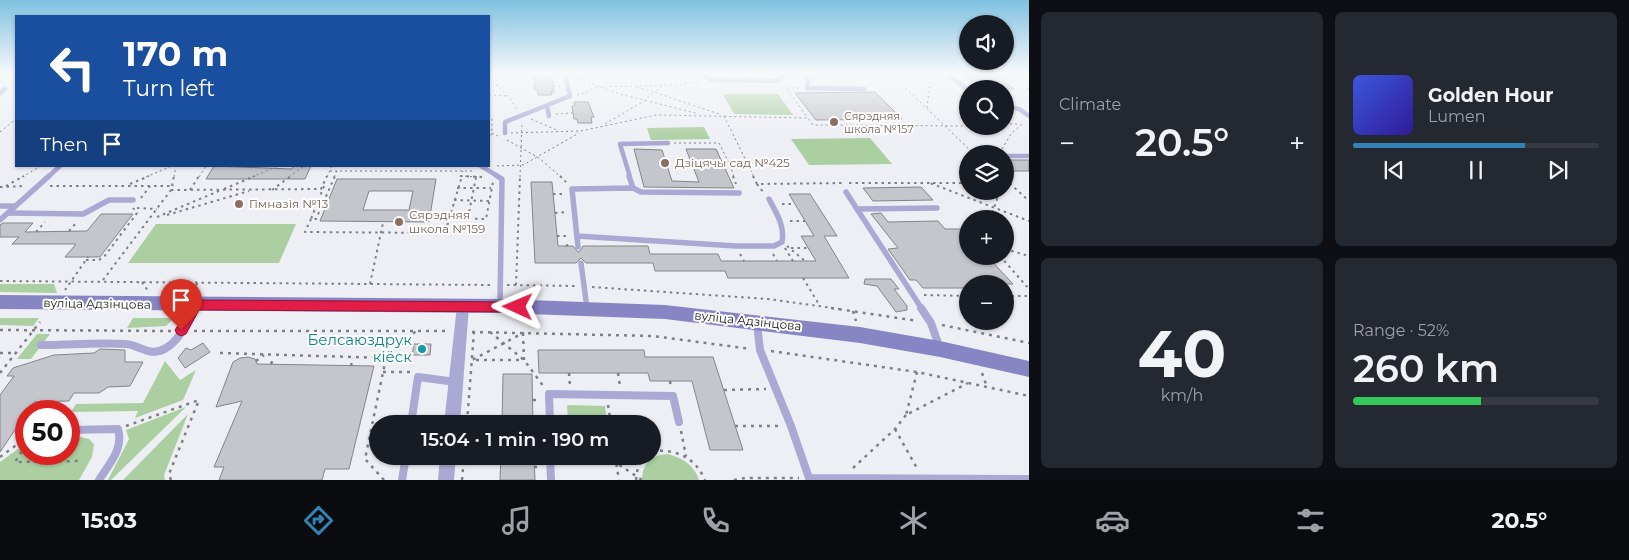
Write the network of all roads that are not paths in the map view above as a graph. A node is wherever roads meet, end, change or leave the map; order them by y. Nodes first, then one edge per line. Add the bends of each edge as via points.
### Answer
1 (569, 96) edge
2 (547, 106) junction
3 (1014, 108) edge
4 (549, 115) road end
5 (1029, 116) edge
6 (505, 133) road end
7 (668, 143) road end
8 (1014, 156) edge
9 (1029, 156) edge
10 (59, 167) edge
11 (483, 168) edge
12 (633, 188) junction
13 (846, 192) dead end
14 (739, 193) road end
15 (133, 200) dead end
16 (770, 202) road end
17 (0, 206) edge
18 (14, 206) junction
19 (937, 208) dead end
20 (857, 209) junction
21 (8, 213) junction
22 (0, 220) edge
23 (577, 236) junction
24 (578, 246) dead end
25 (581, 263) dead end
26 (193, 300) junction
27 (0, 302) edge
28 (463, 306) junction
29 (500, 306) junction
30 (587, 308) junction
31 (757, 322) junction
32 (41, 345) dead end
33 (940, 349) junction
34 (1029, 369) edge
35 (456, 382) junction
36 (412, 415) edge
37 (453, 415) edge
38 (550, 415) edge
39 (679, 422) road end
40 (80, 430) edge
41 (404, 465) edge
42 (447, 465) edge
43 (550, 465) edge
44 (1029, 479) edge
45 (99, 480) edge
46 (402, 480) edge
47 (446, 480) edge
48 (551, 480) edge

1 - 2 lane
2 - 4 lane
2 - 6 lane via 505,122
3 - 5 lane
7 - 12 lane via 620,144
8 - 9 lane
10 - 18 lane
11 - 29 lane via 502,179
12 - 14 lane via 641,192
12 - 23 lane via 573,191
13 - 20 lane
15 - 21 lane via 109,200 83,214
16 - 23 lane via 784,234 782,242 774,246
17 - 18 lane
18 - 21 lane
19 - 20 lane
20 - 33 lane via 932,323
21 - 22 lane
23 - 24 lane
25 - 30 lane
26 - 27 main road, вуліца Адзінцова
26 - 28 main road, вуліца Адзінцова
26 - 32 lane via 174,341 152,352 126,344
28 - 29 main road, вуліца Адзінцова
28 - 35 street via 468,332
29 - 30 main road, вуліца Адзінцова
30 - 31 main road, вуліца Адзінцова
31 - 33 main road, вуліца Адзінцова
31 - 44 lane via 760,350 809,478
33 - 34 main road, вуліца Адзінцова
35 - 36 lane via 418,377
35 - 37 street
38 - 39 lane via 549,394 673,396
40 - 45 lane via 118,428 122,437
41 - 46 lane
42 - 47 street
43 - 48 lane

